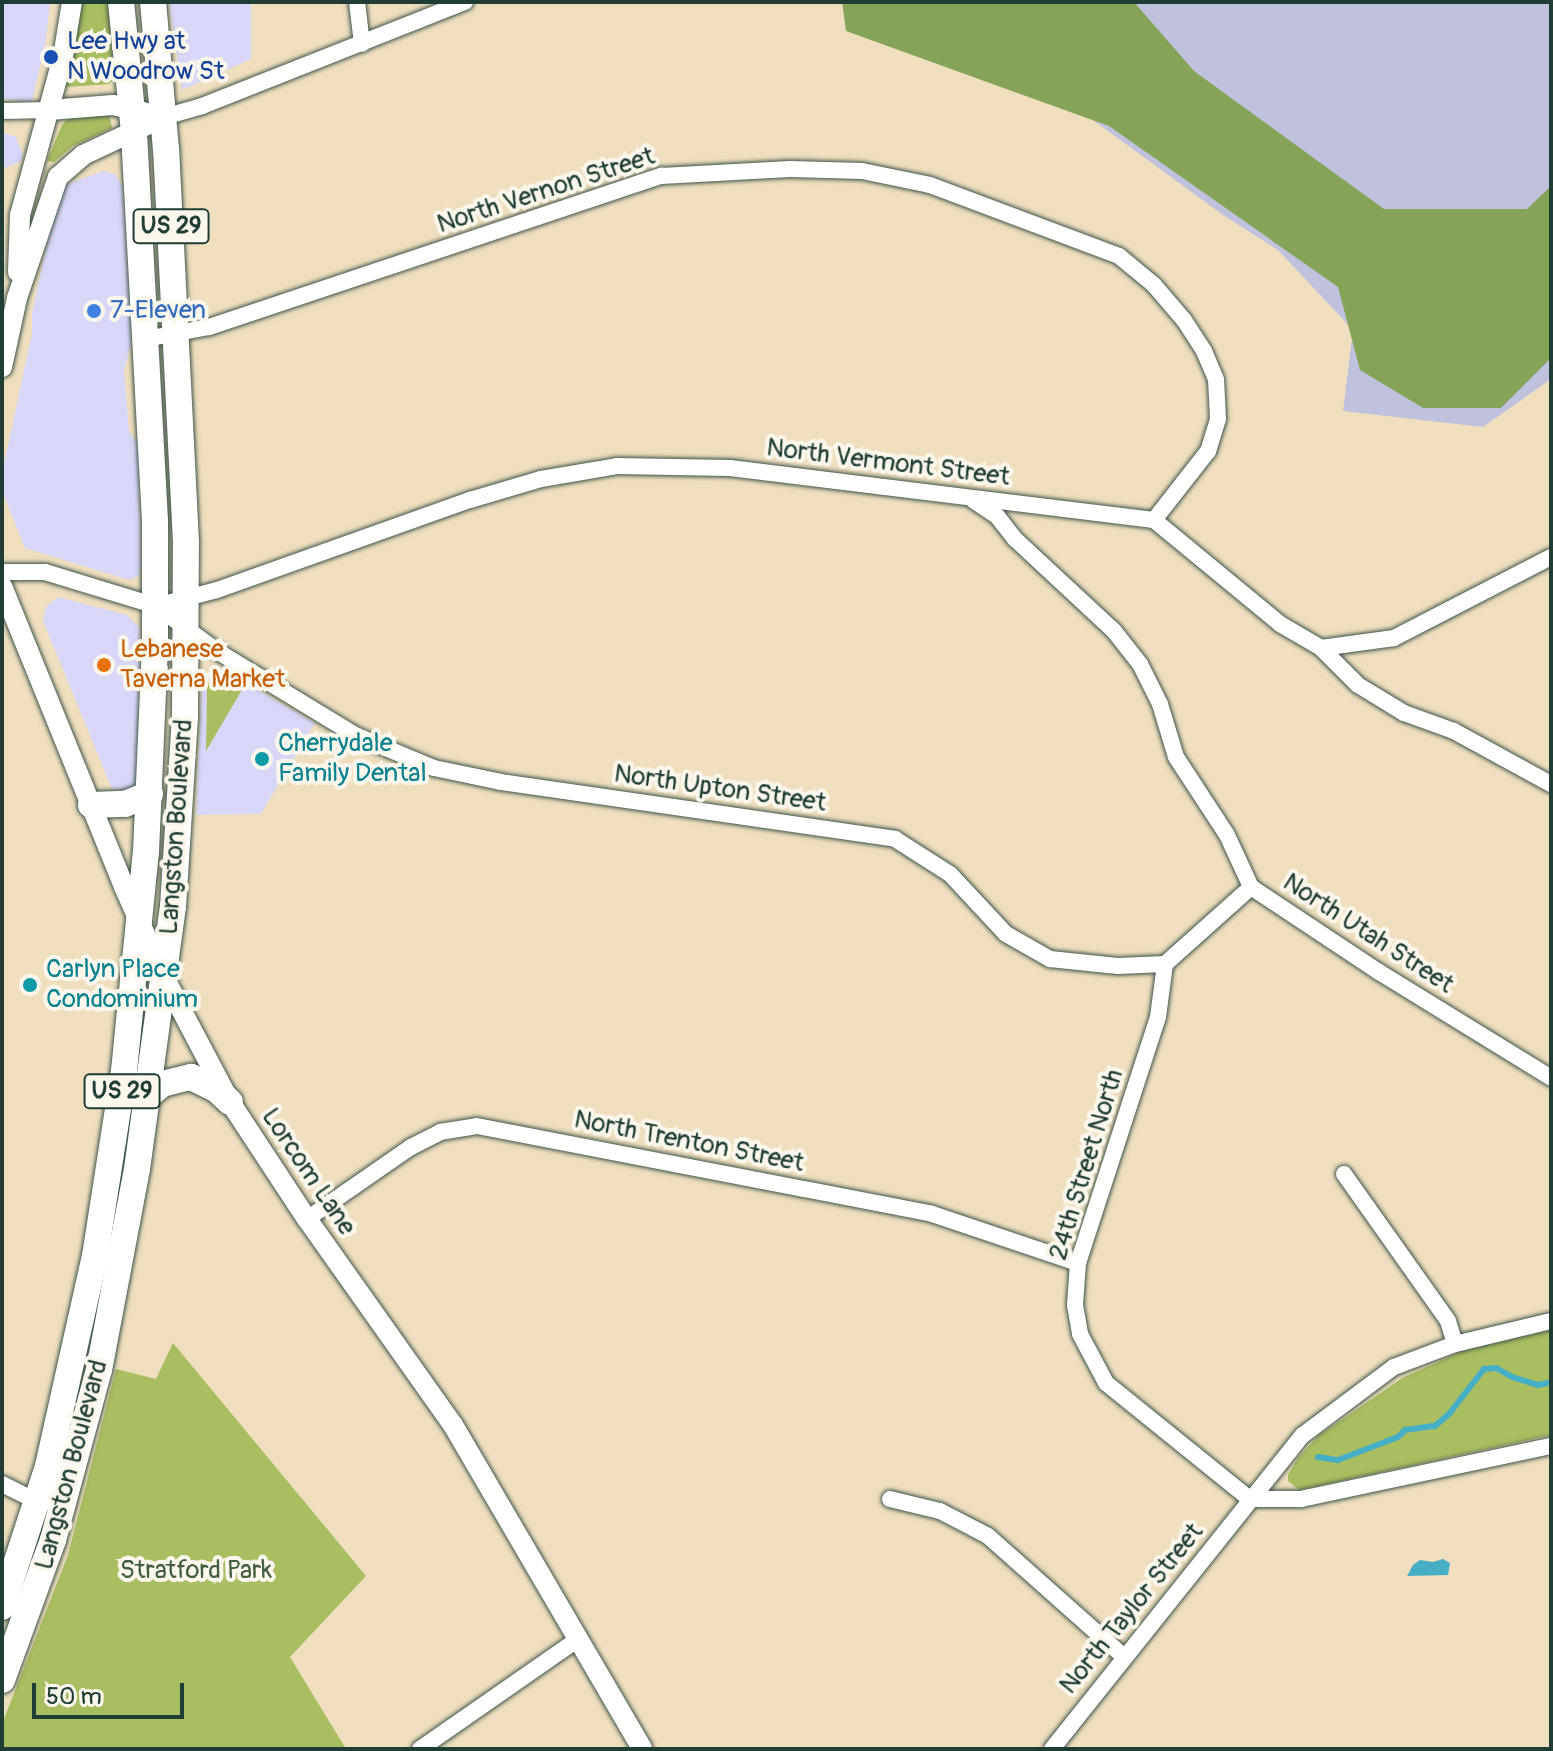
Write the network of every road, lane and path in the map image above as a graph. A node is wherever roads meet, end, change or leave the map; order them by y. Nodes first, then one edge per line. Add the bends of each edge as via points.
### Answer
1 (72, 2) edge
2 (121, 2) edge
3 (153, 2) edge
4 (357, 2) edge
5 (465, 2) edge
6 (362, 44) junction
7 (49, 110) junction
8 (2, 111) edge
9 (164, 117) junction
10 (133, 121) junction
11 (17, 298) junction
12 (177, 335) junction
13 (146, 339) junction
14 (2, 367) edge
15 (969, 497) junction
16 (1154, 520) junction
17 (1551, 557) edge
18 (2, 572) edge
19 (2, 586) edge
20 (187, 598) junction
21 (156, 606) junction
22 (188, 630) junction
23 (1321, 648) junction
24 (1551, 784) edge
25 (150, 794) junction
26 (91, 805) junction
27 (1251, 887) junction
28 (141, 924) junction
29 (1165, 964) junction
30 (164, 977) junction
31 (1551, 1078) edge
32 (149, 1095) junction
33 (230, 1102) junction
34 (1344, 1174) dead end
35 (307, 1219) junction
36 (95, 1256) junction
37 (121, 1261) junction
38 (1078, 1263) junction
39 (1551, 1321) edge
40 (1455, 1344) junction
41 (1551, 1446) edge
42 (2, 1484) edge
43 (890, 1499) dead end
44 (1250, 1499) junction
45 (37, 1502) junction
46 (63, 1511) junction
47 (2, 1607) edge
48 (577, 1640) junction
49 (1123, 1656) junction
50 (2, 1680) edge
51 (420, 1749) edge
52 (642, 1749) edge
53 (1052, 1749) edge

1 - 7 street
2 - 10 main road, Langston Boulevard / US 29
3 - 9 main road, Langston Boulevard / US 29
4 - 6 street
5 - 6 street
6 - 9 street
7 - 8 street
7 - 10 street via 113,105
7 - 11 street via 20,215
9 - 10 street
9 - 12 main road, Langston Boulevard / US 29
10 - 11 street via 58,177
10 - 13 main road, Langston Boulevard / US 29
11 - 14 street
12 - 13 street, North Vernon Street
12 - 16 street, North Vernon Street via 661,176 862,171 930,185 1119,256 1184,320 1216,379 1218,419 1208,451
12 - 20 main road, Langston Boulevard / US 29
13 - 21 main road, Langston Boulevard / US 29
15 - 16 street, North Vermont Street
15 - 20 street, North Vermont Street via 730,468 617,466 541,479 484,496
15 - 27 street, North Utah Street via 997,516 1114,631 1140,664 1160,704 1176,757 1227,835
16 - 23 street via 1280,624
17 - 23 street via 1394,638
18 - 21 street via 45,572
19 - 26 street, Lorcom Lane
20 - 21 street, North Vermont Street
20 - 22 main road, Langston Boulevard / US 29
21 - 22 street, North Upton Street
21 - 25 main road, Langston Boulevard / US 29
22 - 29 street, North Upton Street via 357,736 434,768 895,839 950,874 1006,934 1050,959 1118,966
22 - 30 main road, Langston Boulevard / US 29 via 178,852
23 - 24 street via 1358,685 1404,713 1454,731
25 - 26 main road via 125,804
25 - 28 main road, Langston Boulevard / US 29
26 - 28 street, Lorcom Lane
27 - 29 street
27 - 31 street, North Utah Street
28 - 30 street, Lorcom Lane
28 - 36 main road, Langston Boulevard / US 29
29 - 38 street, 24th Street North via 1158,1017
30 - 32 main road, Langston Boulevard / US 29
30 - 33 street, Lorcom Lane
32 - 33 main road via 162,1084 191,1077
32 - 37 main road, Langston Boulevard / US 29
33 - 35 street, Lorcom Lane
34 - 40 street via 1448,1321
35 - 38 street, North Trenton Street via 411,1147 440,1132 477,1126 932,1214
35 - 48 street, Lorcom Lane via 453,1425
36 - 37 main road
36 - 45 main road, Langston Boulevard / US 29
37 - 46 main road, Langston Boulevard / US 29
38 - 44 street, 24th Street North via 1075,1305 1080,1334 1106,1383
39 - 40 street, North Taylor Street
40 - 44 street, North Taylor Street via 1394,1367 1303,1435
41 - 44 street via 1301,1499
42 - 45 street
43 - 49 street via 940,1511 988,1536
44 - 49 street, North Taylor Street
45 - 46 street
45 - 47 main road, Langston Boulevard / US 29
46 - 50 main road, Langston Boulevard / US 29
48 - 51 street
48 - 52 street, Lorcom Lane
49 - 53 street, North Taylor Street

